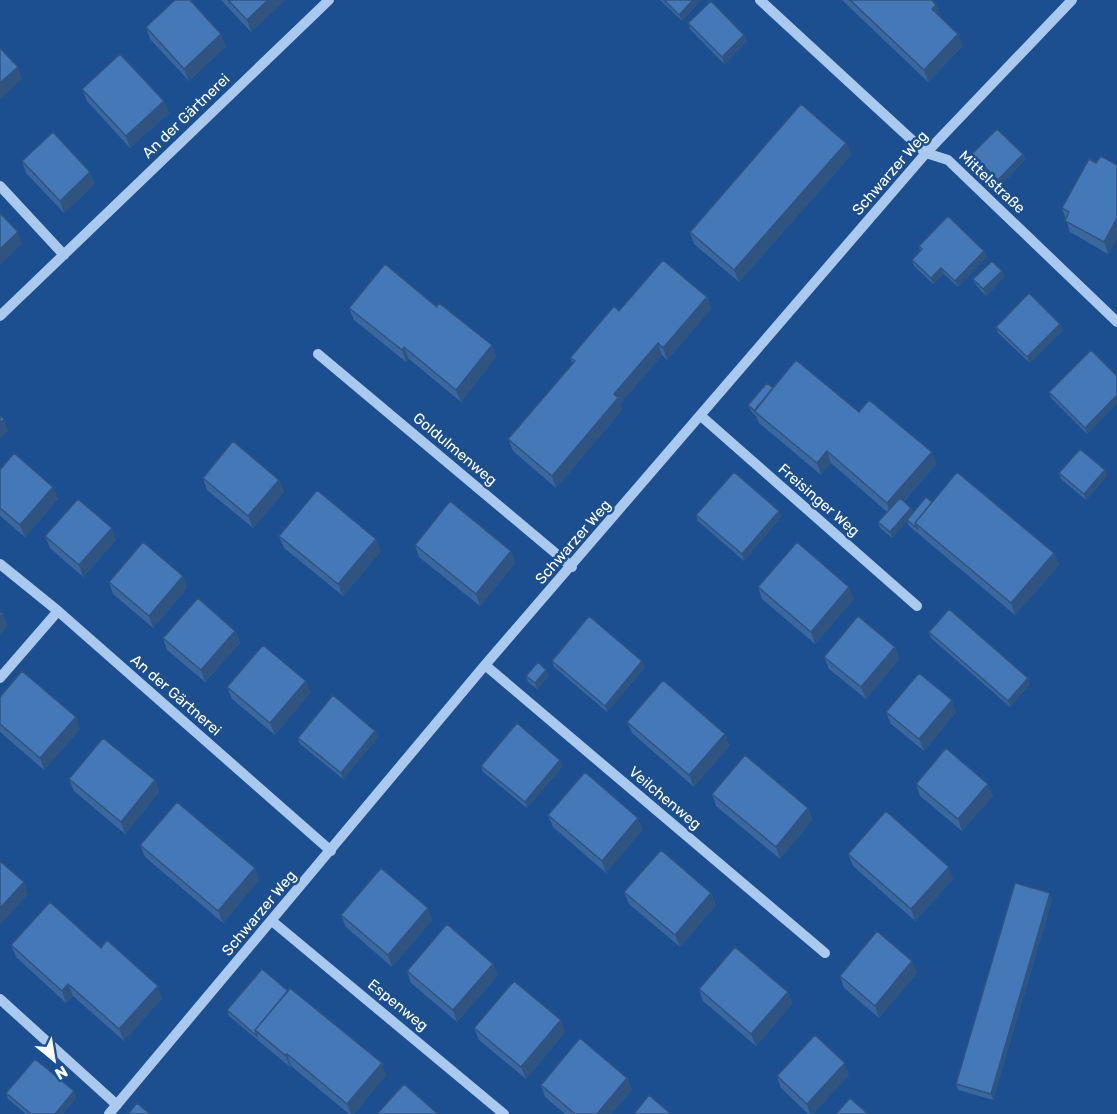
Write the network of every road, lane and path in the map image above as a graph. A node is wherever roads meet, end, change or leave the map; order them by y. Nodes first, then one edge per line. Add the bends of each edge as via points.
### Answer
1 (329, 0) edge
2 (760, 0) edge
3 (1072, 0) edge
4 (926, 153) junction
5 (0, 186) edge
6 (64, 255) junction
7 (0, 316) edge
8 (1117, 322) edge
9 (318, 354) dead end
10 (701, 416) junction
11 (0, 564) edge
12 (572, 567) junction
13 (917, 606) dead end
14 (58, 611) junction
15 (485, 665) junction
16 (0, 678) edge
17 (331, 850) junction
18 (272, 921) junction
19 (825, 953) dead end
20 (2, 1005) edge
21 (117, 1105) junction
22 (109, 1114) edge
23 (504, 1114) edge

1 - 6 street, An der Gärtnerei
2 - 4 street, Mittelstraße
3 - 4 street, Schwarzer Weg
4 - 8 street, Mittelstraße via 948,160
4 - 10 street, Schwarzer Weg
5 - 6 street
6 - 7 street, An der Gärtnerei
9 - 12 street, Goldulmenweg
10 - 12 street, Schwarzer Weg
10 - 13 street, Freisinger Weg
11 - 14 street, An der Gärtnerei
12 - 15 street, Schwarzer Weg
14 - 16 street
14 - 17 street, An der Gärtnerei
15 - 17 street, Schwarzer Weg
15 - 19 street, Veilchenweg
17 - 18 street, Schwarzer Weg
18 - 21 street, Schwarzer Weg
18 - 23 street, Espenweg
20 - 21 street
21 - 22 street, Schwarzer Weg

